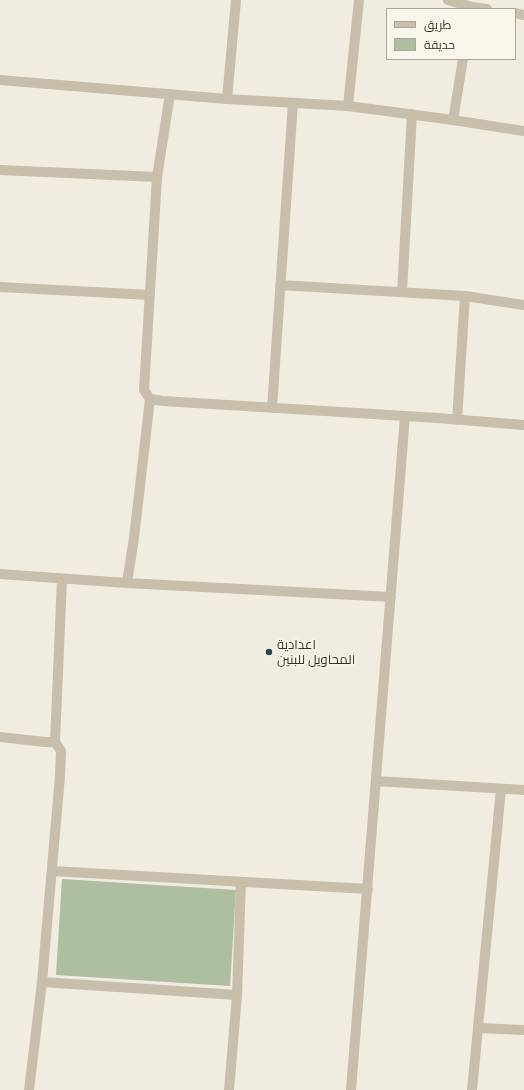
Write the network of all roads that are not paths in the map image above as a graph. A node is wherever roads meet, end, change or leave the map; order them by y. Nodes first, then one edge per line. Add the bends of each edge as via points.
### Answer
1 (236, 0) edge
2 (359, 0) edge
3 (448, 0) edge
4 (472, 8) edge
5 (463, 60) edge
6 (0, 80) edge
7 (170, 94) junction
8 (227, 99) junction
9 (293, 103) junction
10 (348, 106) junction
11 (412, 114) junction
12 (454, 120) junction
13 (524, 131) edge
14 (0, 170) edge
15 (157, 177) junction
16 (280, 285) junction
17 (0, 287) edge
18 (402, 292) junction
19 (150, 295) junction
20 (465, 296) junction
21 (524, 305) edge
22 (150, 399) junction
23 (272, 408) junction
24 (405, 416) junction
25 (457, 420) junction
26 (524, 425) edge
27 (0, 574) edge
28 (62, 579) junction
29 (127, 584) junction
30 (391, 598) junction
31 (0, 737) edge
32 (55, 742) junction
33 (376, 781) junction
34 (501, 789) junction
35 (524, 790) edge
36 (52, 871) junction
37 (241, 882) junction
38 (368, 889) junction
39 (42, 982) junction
40 (237, 995) junction
41 (478, 1028) junction
42 (524, 1030) edge
43 (29, 1090) edge
44 (229, 1090) edge
45 (351, 1090) edge
46 (472, 1090) edge

1 - 8 street
2 - 10 street
3 - 4 street
5 - 12 street
6 - 7 street
7 - 8 street
7 - 15 street
8 - 9 street
9 - 10 street
9 - 16 street
10 - 11 street
11 - 12 street
11 - 18 street
12 - 13 street
14 - 15 street
15 - 19 street
16 - 18 street
16 - 23 street
17 - 19 street
18 - 20 street
19 - 22 street via 144,390
20 - 21 street
20 - 25 street
22 - 23 street via 163,402
22 - 29 street
23 - 24 street
24 - 25 street
24 - 30 street
25 - 26 street
27 - 28 street
28 - 29 street
28 - 32 street
29 - 30 street
30 - 33 street
31 - 32 street
32 - 36 street via 61,751
33 - 34 street
33 - 38 street
34 - 35 street
34 - 41 street
36 - 37 street
36 - 39 street
37 - 38 street
37 - 40 street
38 - 45 street
39 - 40 street
39 - 43 street
40 - 44 street
41 - 42 street
41 - 46 street

